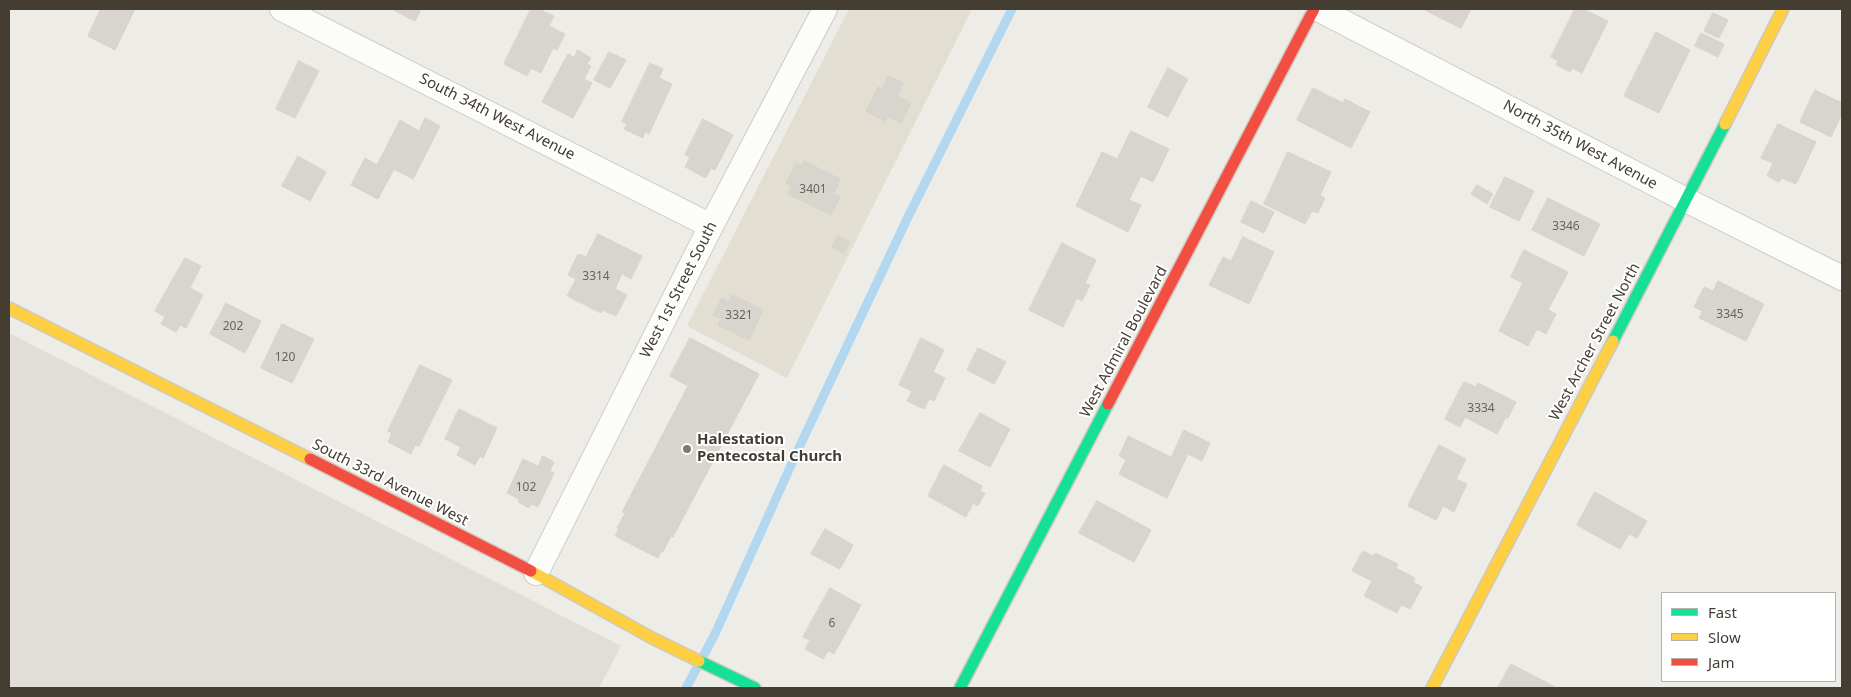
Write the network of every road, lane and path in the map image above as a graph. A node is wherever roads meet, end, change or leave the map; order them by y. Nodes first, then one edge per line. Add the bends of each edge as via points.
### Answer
1 (282, 9) edge
2 (825, 9) edge
3 (1314, 9) edge
4 (1318, 9) edge
5 (1783, 9) edge
6 (1686, 200) junction
7 (711, 226) junction
8 (1842, 278) edge
9 (9, 308) edge
10 (536, 573) junction
11 (756, 688) edge
12 (960, 688) edge
13 (1432, 688) edge

1 - 7 street, South 34th West Avenue
2 - 7 street, West 1st Street South
3 - 12 street, West Admiral Boulevard
4 - 6 street, North 35th West Avenue
5 - 6 street, West Archer Street North
6 - 8 street, North 35th West Avenue
6 - 13 street, West Archer Street North
7 - 10 street, West 1st Street South
9 - 10 street, South 33rd Avenue West
10 - 11 street, South 33rd Avenue West via 652,638

